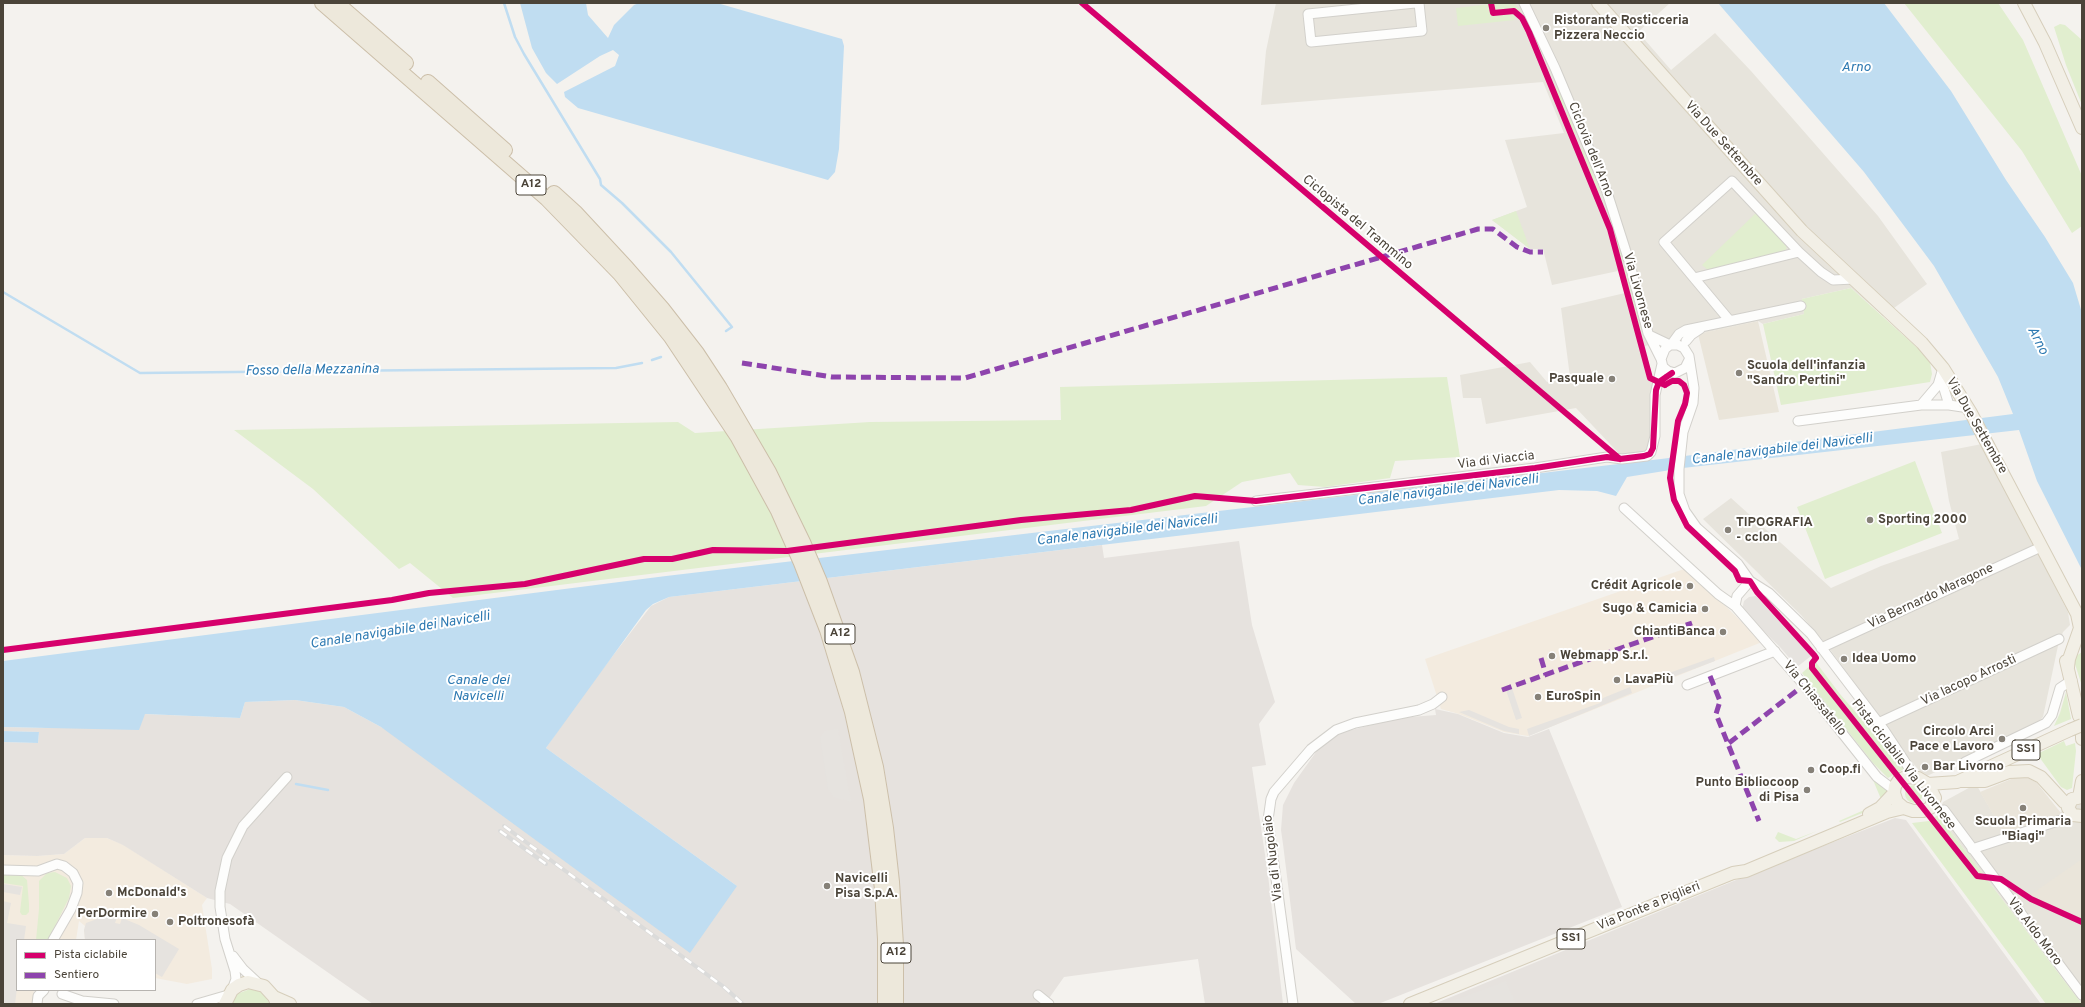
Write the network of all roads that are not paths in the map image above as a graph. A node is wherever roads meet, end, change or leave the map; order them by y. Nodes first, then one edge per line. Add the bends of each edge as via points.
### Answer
1 (322, 3) edge
2 (337, 3) edge
3 (1415, 3) edge
4 (1419, 3) edge
5 (1524, 3) edge
6 (1598, 3) edge
7 (2024, 3) edge
8 (2082, 128) edge
9 (1799, 252) junction
10 (1694, 278) junction
11 (1854, 280) junction
12 (1801, 306) dead end
13 (1730, 321) junction
14 (1703, 327) junction
15 (1682, 332) junction
16 (1649, 335) junction
17 (1686, 341) junction
18 (1671, 345) junction
19 (1688, 356) junction
20 (1661, 361) junction
21 (1673, 373) junction
22 (1942, 374) junction
23 (1659, 382) junction
24 (1694, 388) junction
25 (716, 392) junction
26 (1921, 405) junction
27 (1949, 405) junction
28 (1970, 410) junction
29 (1798, 421) dead end
30 (1256, 501) dead end
31 (1624, 508) dead end
32 (2041, 547) junction
33 (1750, 580) junction
34 (2067, 596) junction
35 (1735, 606) junction
36 (2059, 639) dead end
37 (2077, 647) edge
38 (1821, 648) junction
39 (1776, 651) junction
40 (2068, 667) junction
41 (2072, 680) junction
42 (1687, 685) dead end
43 (1442, 697) dead end
44 (2080, 720) edge
45 (1878, 723) junction
46 (2082, 735) edge
47 (2082, 739) edge
48 (287, 777) dead end
49 (1915, 777) junction
50 (1963, 779) junction
51 (2082, 781) edge
52 (1928, 784) junction
53 (1894, 792) junction
54 (2081, 797) edge
55 (1934, 801) junction
56 (1904, 808) junction
57 (1944, 810) dead end
58 (2077, 814) edge
59 (1972, 849) junction
60 (3, 870) edge
61 (1733, 873) junction
62 (54, 939) edge
63 (228, 948) junction
64 (258, 983) junction
65 (42, 991) edge
66 (59, 991) edge
67 (1038, 995) dead end
68 (2082, 995) edge
69 (228, 997) edge
70 (276, 1000) edge
71 (37, 1004) edge
72 (65, 1004) edge
73 (99, 1004) edge
74 (114, 1004) edge
75 (197, 1004) edge
76 (290, 1004) edge
77 (885, 1004) edge
78 (896, 1004) edge
79 (1050, 1004) edge
80 (1293, 1004) edge
81 (1410, 1004) edge

1 - 25 highway, A12 via 548,199 620,274
2 - 25 highway, A12 via 576,213 662,308 696,354
3 - 4 street via 1308,14 1311,42 1422,31
5 - 16 street, Via Livornese via 1606,189
6 - 11 main road, Via Due Settembre via 1797,226
7 - 8 main road via 2045,42
9 - 10 street
9 - 10 street, Via Due Settembre via 1732,181 1664,242
9 - 11 street, Via Due Settembre via 1833,280
10 - 13 street, Via Due Settembre
11 - 22 main road, Via Due Settembre via 1922,343
12 - 13 street
13 - 14 street
14 - 15 street
14 - 17 street
15 - 17 street
15 - 18 street
16 - 18 street, Via Livornese via 1657,341
16 - 20 street, Via Livornese
17 - 19 street
18 - 19 street via 1681,346
18 - 20 street via 1665,349
19 - 21 street via 1685,368
19 - 24 street
20 - 21 street via 1666,370
20 - 23 street, Via di Viaccia
21 - 23 street
21 - 24 street via 1684,378
22 - 26 street
22 - 27 street
22 - 28 main road, Via Due Settembre
23 - 30 street, Via di Viaccia via 1655,395 1654,442 1647,456 1620,459 1607,457
24 - 33 street via 1693,403 1681,442 1678,485 1680,500 1689,518 1738,564
25 - 77 highway, A12 via 792,541 844,683 866,771 877,843 885,939
25 - 78 highway, A12 via 769,472 803,542 830,606 852,672 876,767 886,828 895,923
26 - 27 street
26 - 29 street
27 - 28 street
28 - 32 main road, Via Due Settembre
31 - 35 street, Via Chiassatello via 1718,594
32 - 34 main road, Via Due Settembre
32 - 38 street, Via Bernardo Maragone
33 - 35 street via 1737,596
33 - 38 street via 1769,592 1784,606
34 - 37 main road via 2078,616 2080,628
34 - 40 main road via 2073,619 2065,652
35 - 39 street, Via Chiassatello
36 - 45 street, Via Iacopo Arrosti
37 - 40 main road
38 - 45 street
39 - 42 street
39 - 53 street, Via Chiassatello via 1877,777
40 - 41 main road
41 - 44 main road
41 - 50 street via 2060,688 2054,710 2046,723 1965,762
43 - 80 street, Via di Nugolaio via 1419,710 1355,723 1322,738 1271,799 1268,820
44 - 50 main road, SS1, bridge via 2070,730
45 - 49 street
46 - 47 main road
48 - 63 street via 243,826 227,858 220,902
49 - 52 main road
49 - 53 main road via 1899,780
50 - 52 main road, SS1
50 - 55 main road, SS1
50 - 58 main road via 1985,781 2009,772 2029,771 2041,777
51 - 54 main road
52 - 55 main road via 1934,794
53 - 56 main road
53 - 61 main road, Via Ponte a Piglieri via 1875,812 1760,859
54 - 58 main road via 2074,798
55 - 56 main road, SS1 via 1932,806 1924,811
56 - 61 main road, Via Ponte a Piglieri via 1887,812 1749,870
57 - 59 street, Via Aldo Moro
58 - 59 street
59 - 68 street, Via Aldo Moro
60 - 62 street via 38,871 57,864 67,868 75,876 78,886 74,902
61 - 81 main road, Via Ponte a Piglieri / SS1
63 - 64 street via 243,969
63 - 69 street via 236,979
64 - 69 main road via 244,983
64 - 70 main road via 270,991
65 - 71 street
66 - 72 street
66 - 73 street via 70,998
67 - 79 street
69 - 75 street
70 - 76 main road
73 - 74 street

